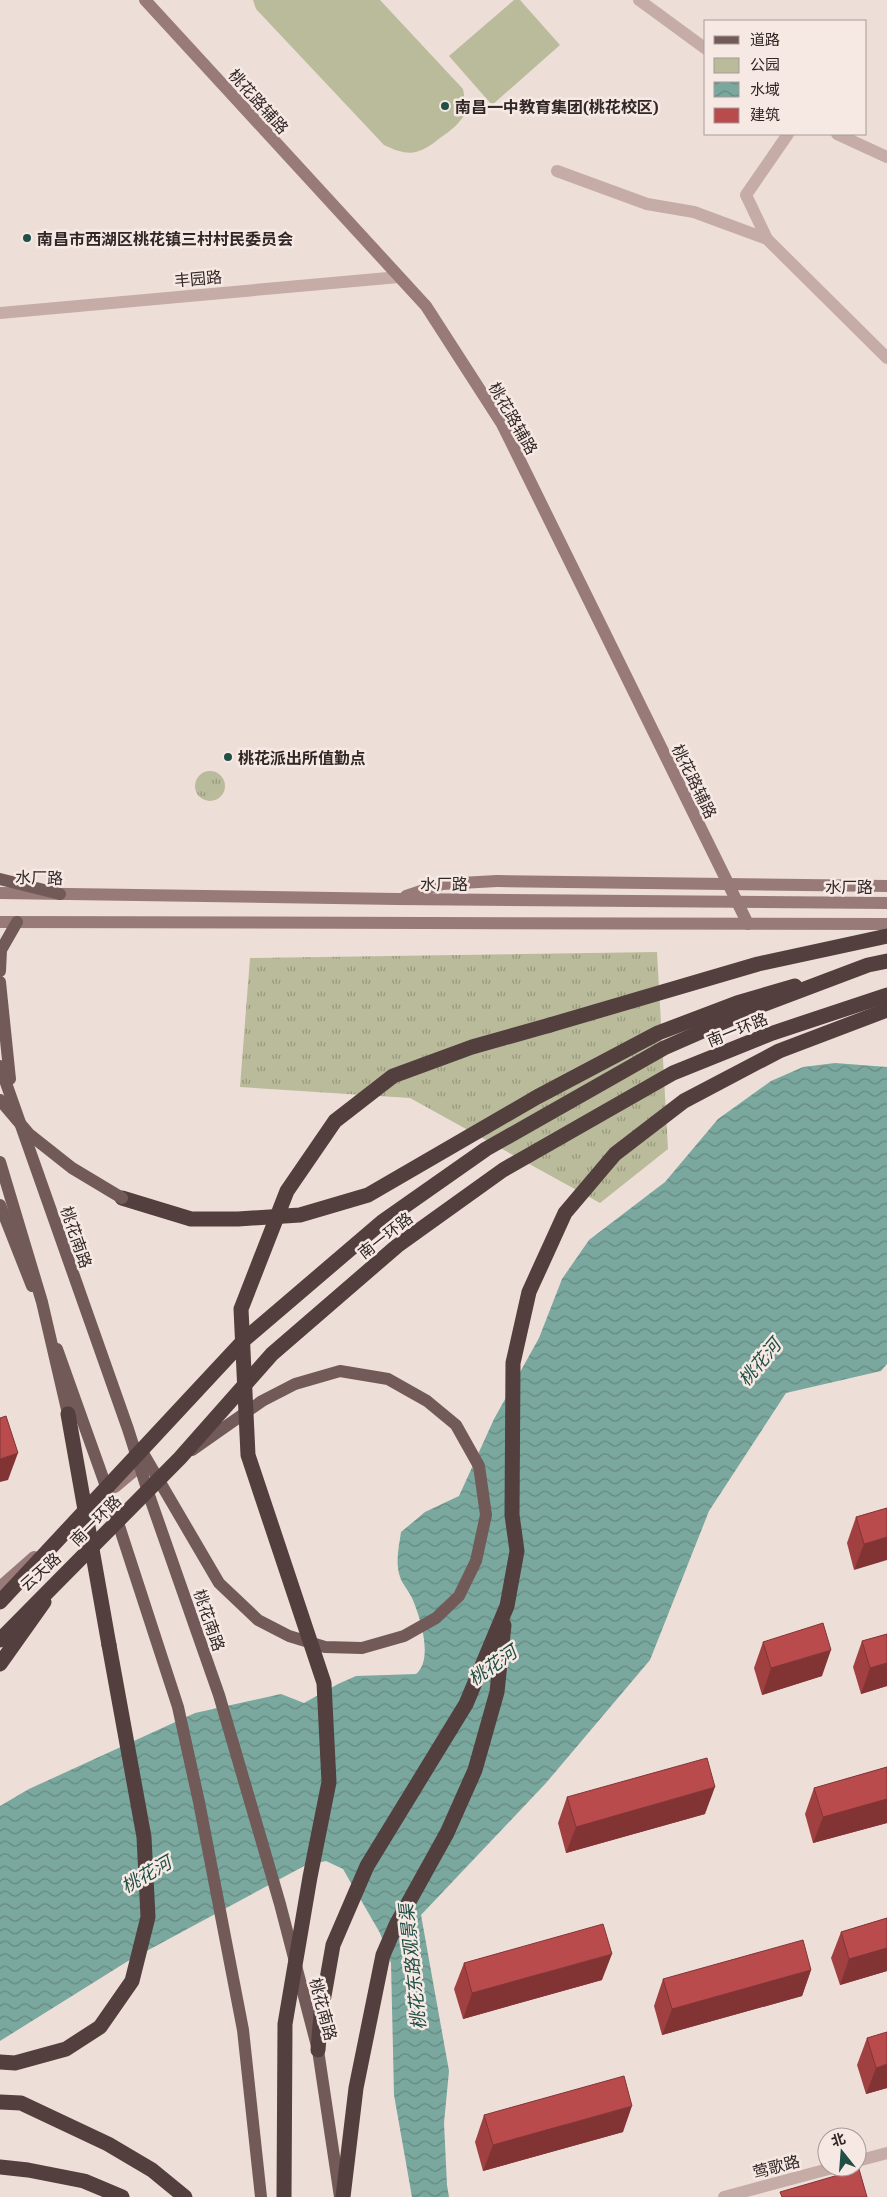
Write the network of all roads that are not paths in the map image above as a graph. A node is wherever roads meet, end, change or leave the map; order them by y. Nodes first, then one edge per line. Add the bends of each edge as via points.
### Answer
1 (145, 0) edge
2 (639, 0) edge
3 (704, 48) edge
4 (787, 135) edge
5 (840, 135) edge
6 (887, 157) edge
7 (557, 171) dead end
8 (768, 238) junction
9 (399, 277) junction
10 (0, 312) edge
11 (887, 358) edge
12 (0, 879) edge
13 (887, 886) edge
14 (0, 893) edge
15 (60, 894) junction
16 (397, 899) junction
17 (736, 902) junction
18 (887, 903) edge
19 (0, 922) edge
20 (17, 922) junction
21 (748, 924) junction
22 (887, 924) edge
23 (887, 936) edge
24 (887, 961) edge
25 (868, 966) junction
26 (0, 971) edge
27 (0, 982) edge
28 (887, 995) edge
29 (887, 1010) edge
30 (0, 1066) edge
31 (6, 1101) edge
32 (0, 1162) edge
33 (122, 1198) joint
34 (0, 1205) edge
35 (68, 1414) joint
36 (128, 1429) junction
37 (180, 1458) junction
38 (140, 1466) junction
39 (108, 1492) junction
40 (150, 1498) junction
41 (119, 1524) junction
42 (59, 1580) junction
43 (0, 1587) edge
44 (0, 1602) edge
45 (507, 1606) junction
46 (0, 1630) edge
47 (0, 1640) edge
48 (0, 1664) edge
49 (318, 2050) junction
50 (0, 2062) edge
51 (0, 2102) edge
52 (887, 2154) edge
53 (867, 2159) edge
54 (0, 2167) edge
55 (817, 2172) edge
56 (122, 2197) edge
57 (185, 2197) edge
58 (261, 2197) edge
59 (284, 2197) edge
60 (341, 2197) edge
61 (724, 2197) edge

1 - 9 street, 桃花路辅路
2 - 3 street
4 - 8 street via 746,195
5 - 6 street
7 - 8 street via 647,204 694,212
8 - 11 street
9 - 10 street, 丰园路
9 - 17 street, 桃花路辅路 via 426,306 502,424
12 - 15 main road
13 - 16 street, bridge via 496,881 442,884
14 - 15 street, 水厂路
15 - 16 street, 水厂路
16 - 17 street, 水厂路
17 - 18 street, 水厂路
17 - 21 street, 桃花路辅路
19 - 20 street
20 - 21 street
20 - 26 main road via 1,950
21 - 22 street
23 - 59 highway, bridge via 758,964 472,1047 393,1076 336,1121 287,1191 241,1309 248,1455 324,1684 329,1782 285,2024
24 - 25 highway, 南一环路, bridge
25 - 33 highway, bridge via 738,1003 658,1033 537,1097 368,1195 300,1214 238,1219 191,1219
25 - 44 highway, 南一环路, bridge via 762,1005 664,1048 486,1150 382,1222 245,1339
27 - 31 main road
28 - 37 highway, 南一环路, bridge via 770,1034 673,1073 503,1170 397,1246 272,1354
29 - 45 highway via 779,1051 684,1101 615,1154 565,1213 529,1292 514,1363 512,1515 517,1552
30 - 31 main road, 桃花南路
31 - 33 main road, bridge via 36,1140 72,1168
31 - 36 main road, 桃花南路
32 - 35 main road, bridge via 42,1302
34 - 39 main road via 67,1374
35 - 50 highway, bridge via 144,1837 148,1917 132,1981 100,2027 66,2049 15,2063
36 - 37 main road, bridge via 219,1583 258,1620 288,1636 325,1647 362,1648 404,1636 436,1618 459,1596 476,1561 486,1515 479,1466 456,1426 427,1401 388,1379 340,1371 295,1384 262,1401
36 - 38 main road, 桃花南路
37 - 42 highway, 南一环路, bridge
38 - 39 street, 云天路
38 - 40 main road, 桃花南路
39 - 41 main road
39 - 43 street, 云天路
40 - 41 street, 云天路
40 - 49 main road, 桃花南路 via 219,1695 280,1904
41 - 46 street, 云天路
41 - 58 main road via 178,1707 199,1802 243,2030
42 - 47 highway, 南一环路, bridge
42 - 48 highway, bridge
45 - 49 highway via 466,1704 367,1866 333,1946
45 - 60 highway via 497,1692 475,1770 447,1833 383,1956 356,2088
49 - 60 main road, 桃花南路
51 - 57 highway via 21,2103 108,2144 152,2170
52 - 53 street
54 - 56 highway via 84,2181
55 - 61 street, 莺歌路

